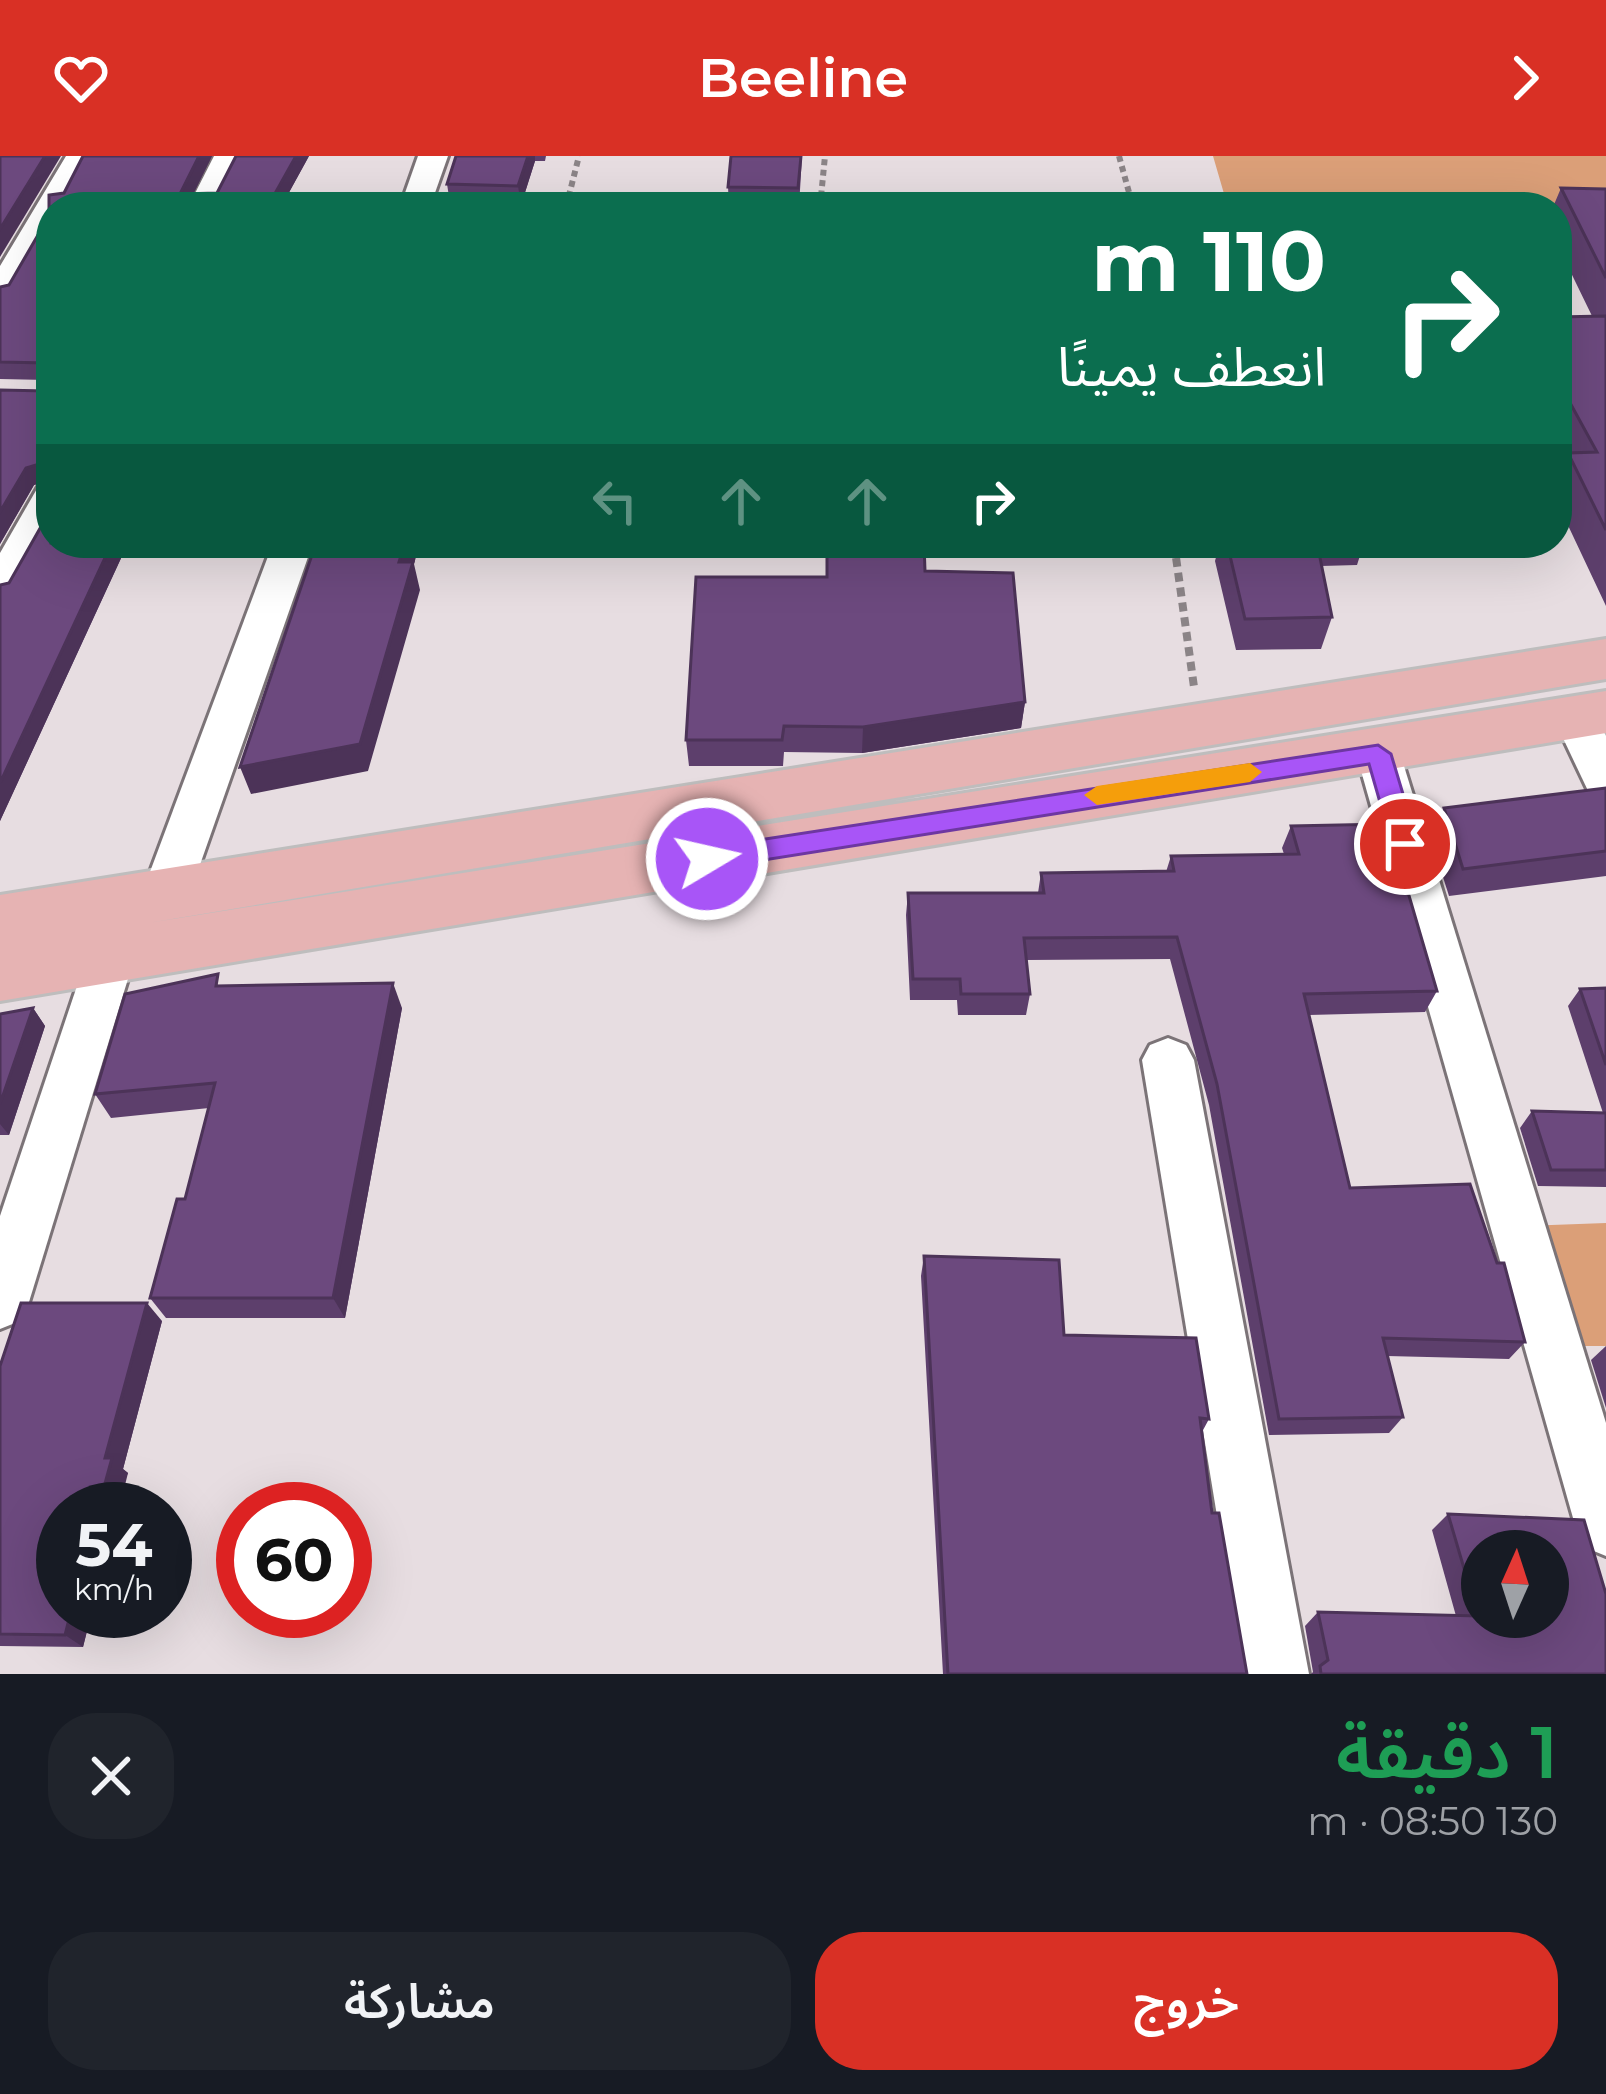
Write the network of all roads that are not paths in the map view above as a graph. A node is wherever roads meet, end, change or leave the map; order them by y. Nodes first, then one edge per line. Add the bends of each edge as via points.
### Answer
1 (82, 156) edge
2 (229, 156) edge
3 (433, 156) edge
4 (60, 192) edge
5 (211, 192) edge
6 (420, 192) edge
7 (36, 232) edge
8 (0, 292) edge
9 (36, 523) edge
10 (288, 558) edge
11 (0, 590) edge
12 (1606, 659) edge
13 (1591, 714) edge
14 (1378, 754) junction
15 (1606, 783) edge
16 (165, 896) junction
17 (0, 921) edge
18 (111, 956) junction
19 (0, 973) edge
20 (1168, 1060) dead end
21 (0, 1302) edge
22 (1606, 1525) edge
23 (1276, 1674) edge

1 - 4 street
2 - 5 street
3 - 6 street
7 - 8 street
9 - 11 street
10 - 16 street
12 - 16 main road
13 - 14 main road
13 - 15 street
14 - 18 main road
14 - 22 street
16 - 17 main road
18 - 19 main road
18 - 21 street
20 - 23 street

